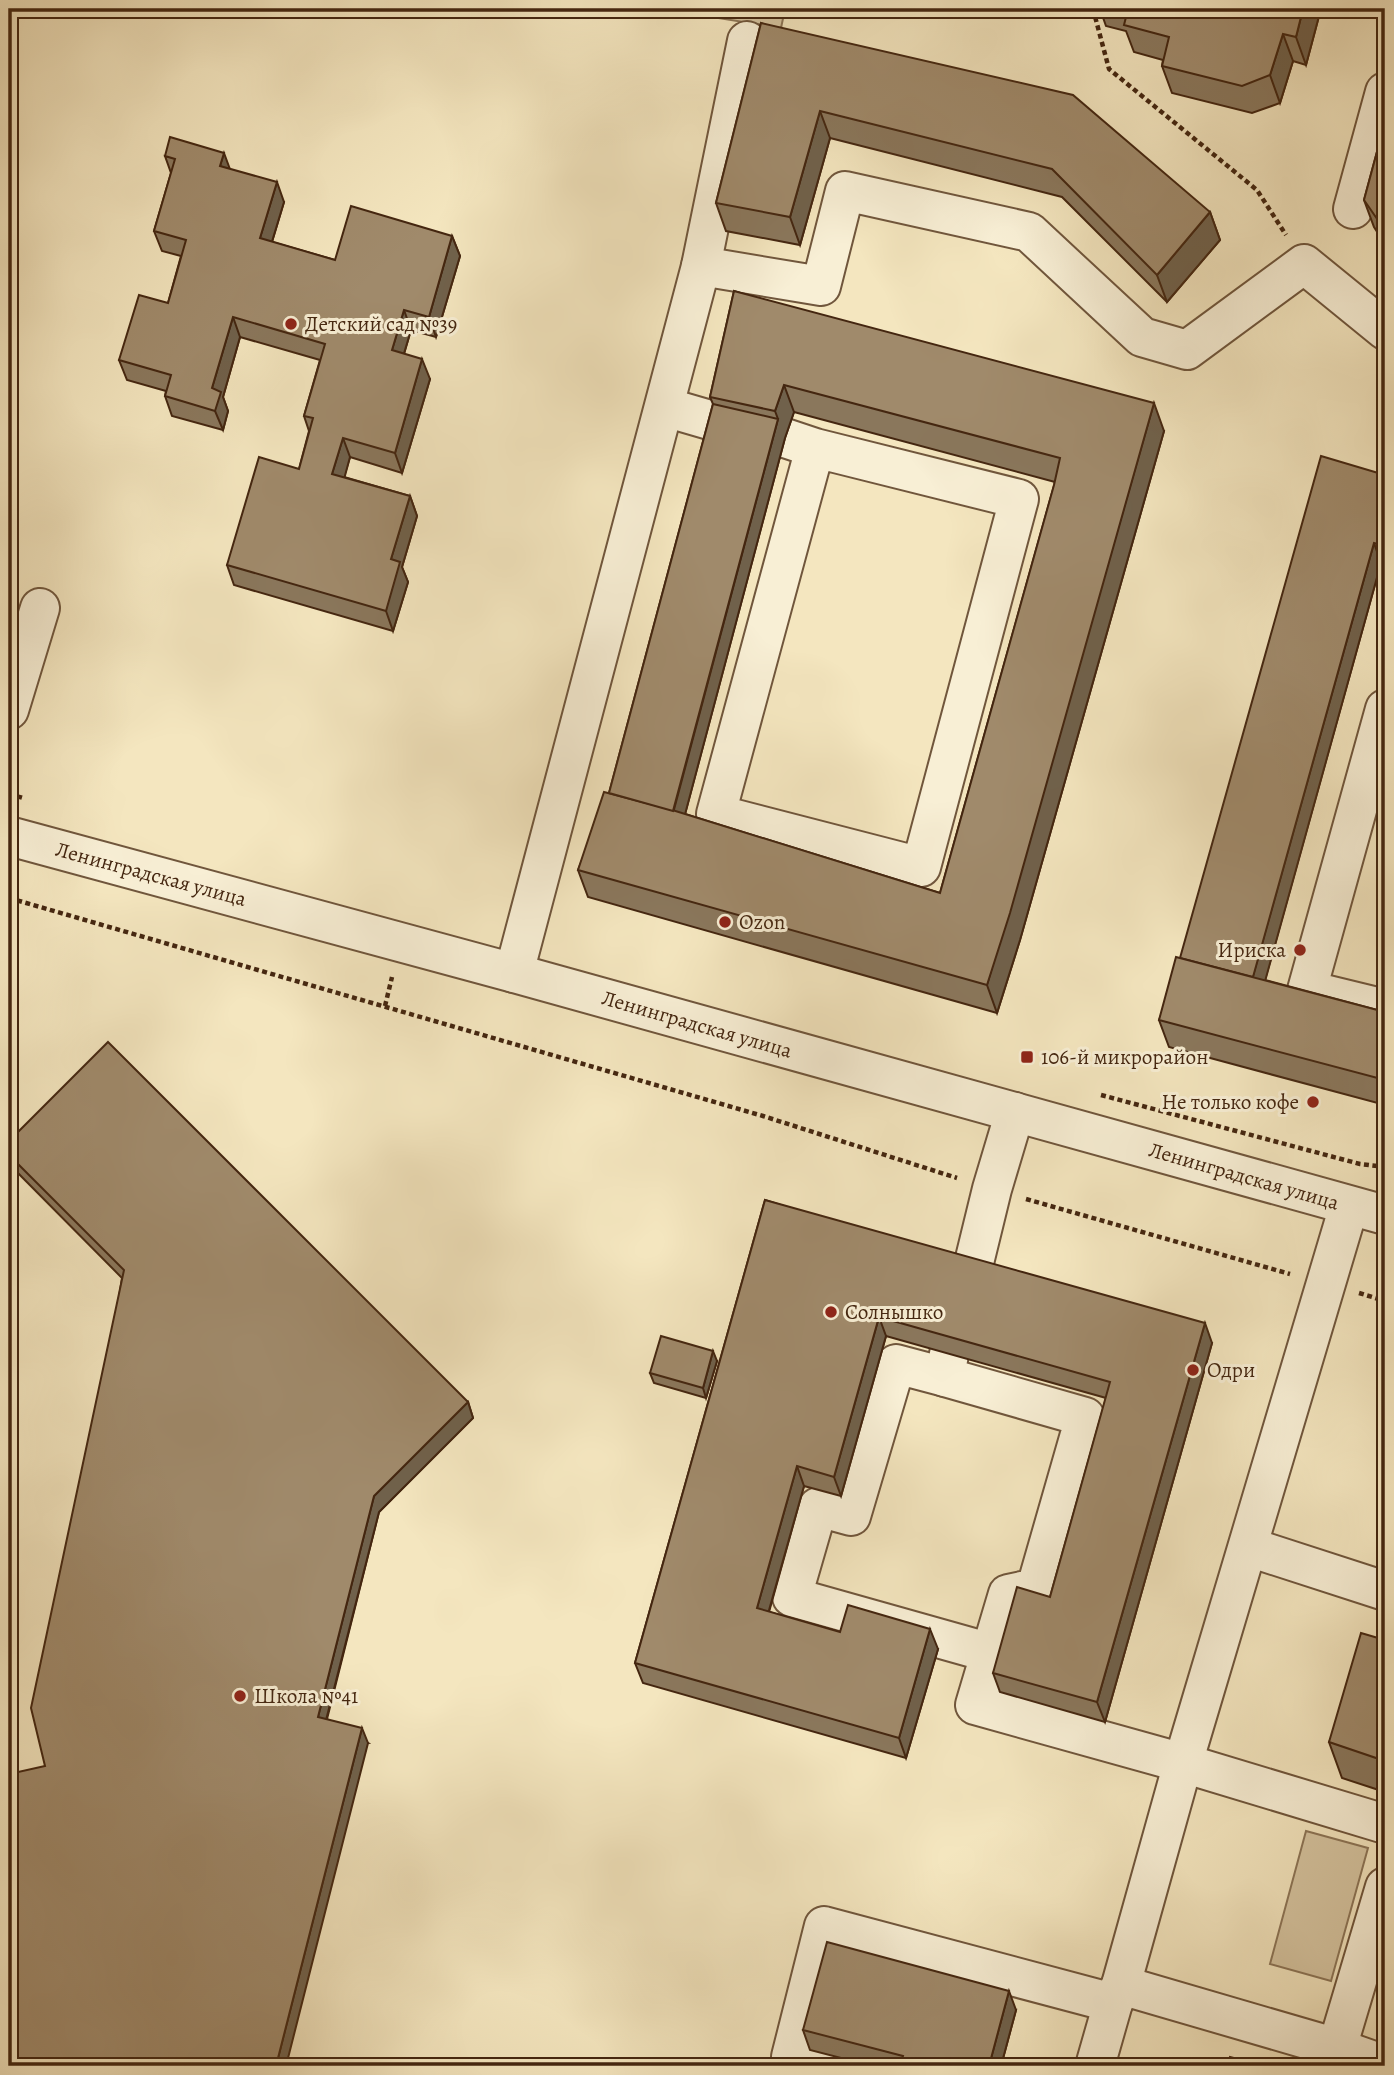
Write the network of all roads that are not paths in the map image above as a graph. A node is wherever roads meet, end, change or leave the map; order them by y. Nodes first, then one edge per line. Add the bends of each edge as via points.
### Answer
1 (747, 41) dead end
2 (1385, 92) edge
3 (1353, 209) dead end
4 (701, 266) junction
5 (1385, 330) edge
6 (665, 407) junction
7 (720, 423) edge
8 (800, 443) joint
9 (40, 608) dead end
10 (1385, 709) edge
11 (9, 710) edge
12 (9, 836) edge
13 (513, 973) junction
14 (1385, 1009) edge
15 (1015, 1112) junction
16 (1349, 1206) junction
17 (1385, 1215) edge
18 (971, 1275) edge
19 (1249, 1547) junction
20 (1385, 1591) edge
21 (991, 1653) junction
22 (1184, 1763) junction
23 (1385, 1824) edge
24 (1385, 1887) edge
25 (1117, 1994) junction
26 (1337, 2048) junction
27 (1385, 2065) edge
28 (828, 2066) edge
29 (1095, 2066) edge

1 - 4 street
2 - 3 street
4 - 5 street via 821,286 845,191 1029,232 1142,337 1187,350 1304,264
4 - 6 street
6 - 7 street
6 - 13 street
8 - 8 street via 716,814 921,867 1019,499
9 - 11 street
10 - 14 street via 1307,990
12 - 13 street, Ленинградская улица
13 - 15 street, Ленинградская улица
15 - 16 street, Ленинградская улица
15 - 18 street
16 - 17 street, Ленинградская улица
16 - 19 street
19 - 20 street
19 - 22 street
21 - 21 street via 792,1597 818,1507 851,1516 896,1364 947,1366 1085,1417 1036,1588 1008,1594
21 - 22 street via 975,1705
22 - 23 street
22 - 25 street
24 - 26 street
25 - 26 street
25 - 28 street via 824,1926 791,2057
25 - 29 street
26 - 27 street

